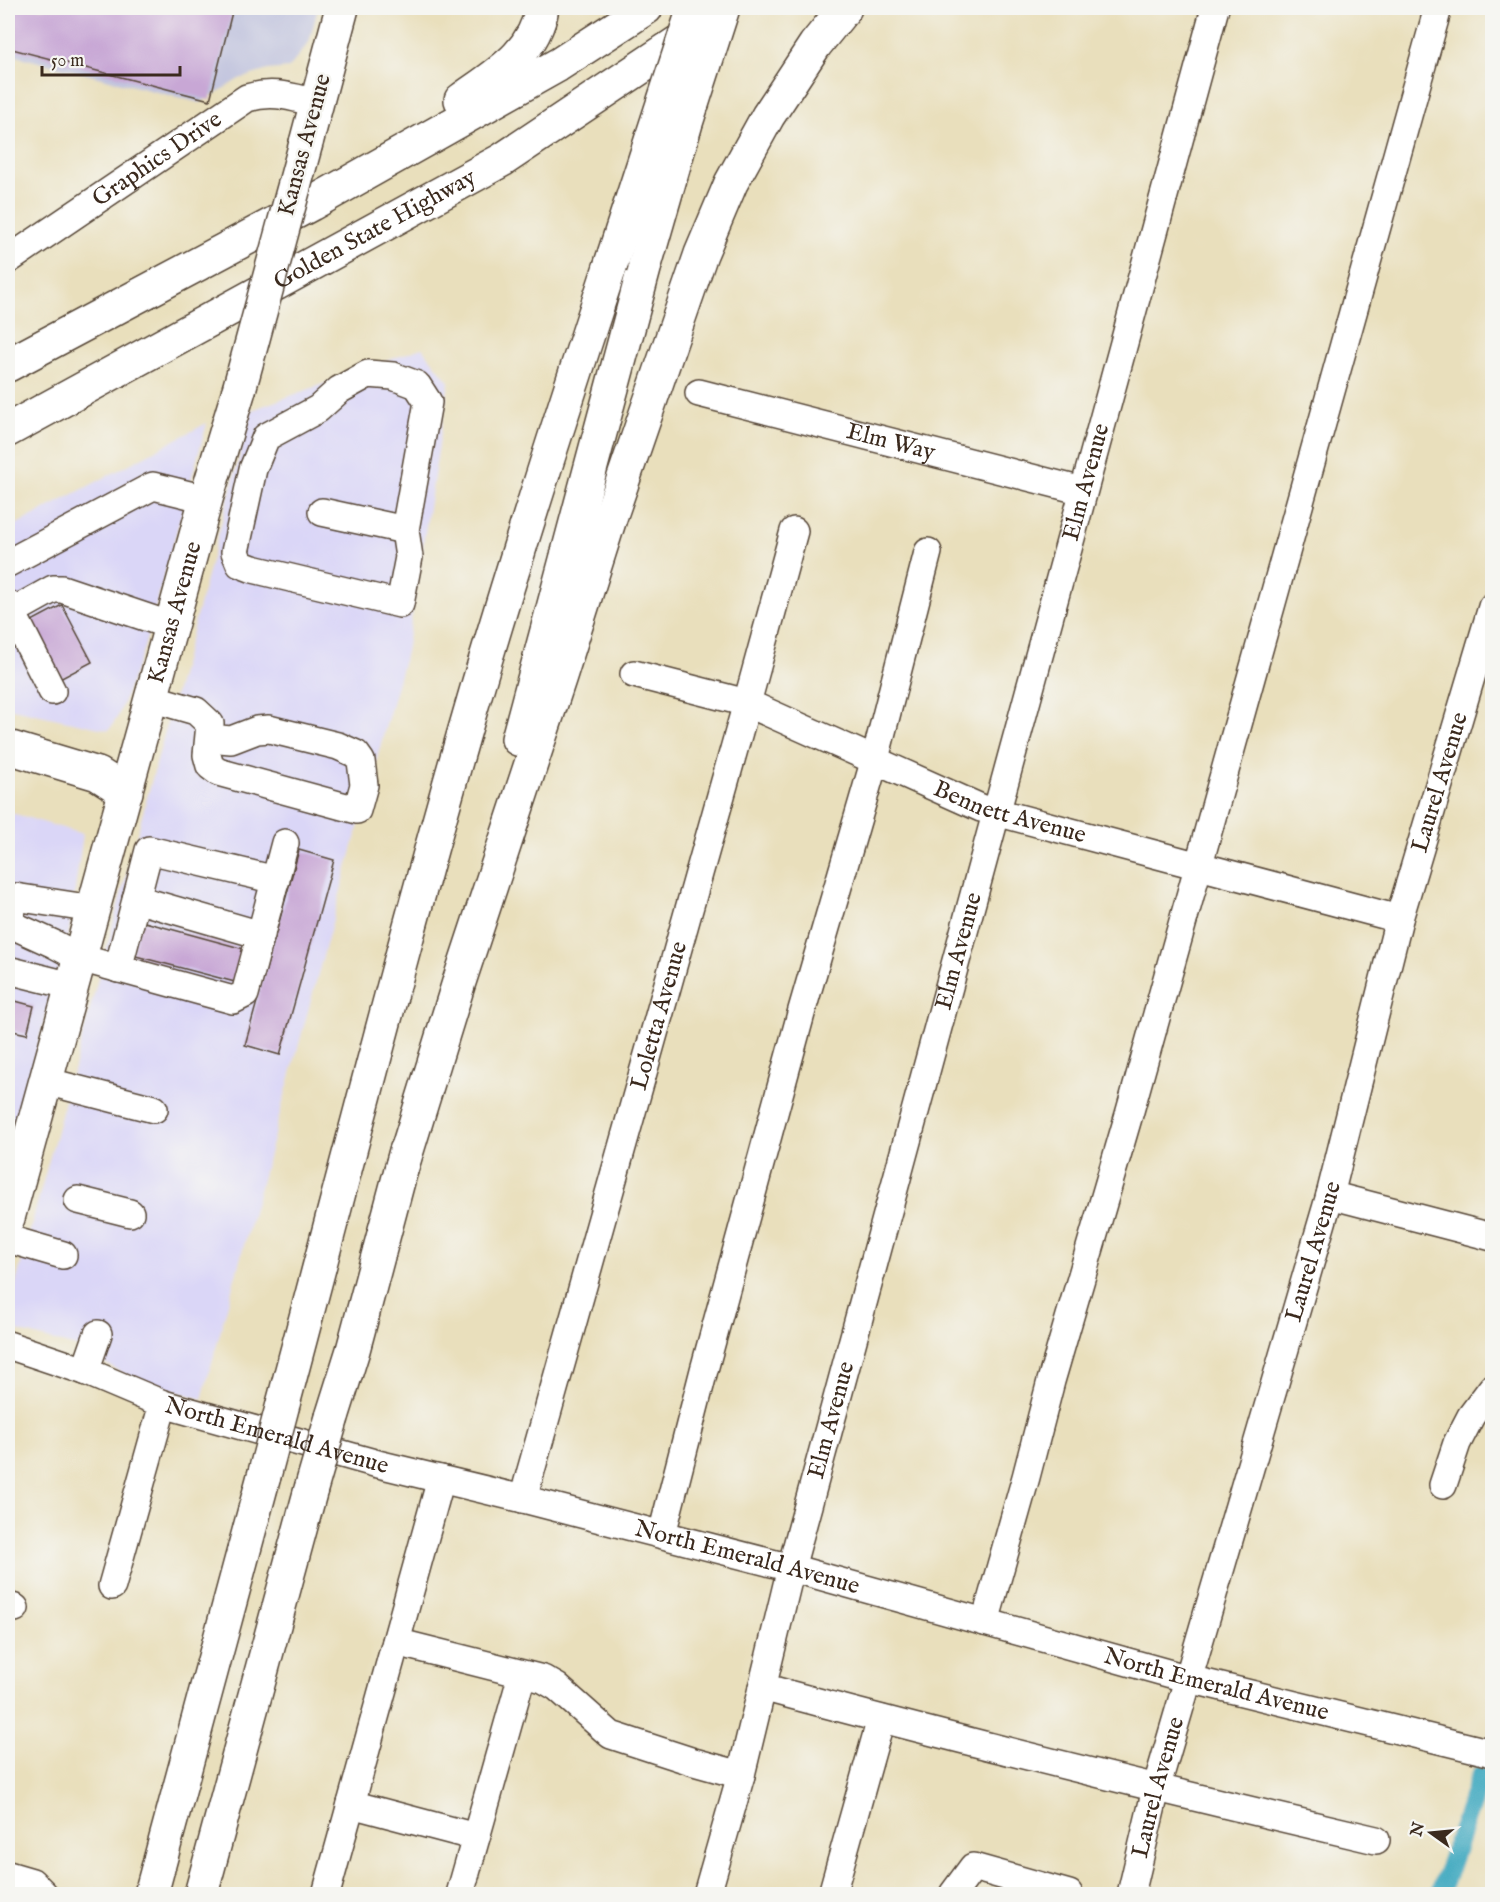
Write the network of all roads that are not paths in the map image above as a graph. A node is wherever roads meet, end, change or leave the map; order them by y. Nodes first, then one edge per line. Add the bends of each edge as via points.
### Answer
1 (342, 8) edge
2 (542, 8) edge
3 (646, 8) edge
4 (694, 8) edge
5 (723, 8) edge
6 (731, 8) edge
7 (845, 8) edge
8 (1215, 8) edge
9 (1438, 8) edge
10 (316, 103) junction
11 (311, 204) junction
12 (8, 260) edge
13 (8, 365) edge
14 (95, 383) junction
15 (699, 393) dead end
16 (8, 430) edge
17 (8, 445) edge
18 (218, 461) junction
19 (253, 469) junction
20 (1083, 491) junction
21 (206, 499) junction
22 (322, 512) dead end
23 (405, 530) junction
24 (794, 531) dead end
25 (928, 552) dead end
26 (8, 563) edge
27 (9, 610) edge
28 (1491, 616) edge
29 (172, 626) junction
30 (634, 674) dead end
31 (52, 691) dead end
32 (151, 698) junction
33 (747, 703) junction
34 (209, 738) junction
35 (8, 747) edge
36 (875, 759) junction
37 (8, 770) edge
38 (126, 792) junction
39 (996, 812) junction
40 (285, 843) dead end
41 (1199, 866) junction
42 (276, 880) junction
43 (136, 899) junction
44 (93, 909) junction
45 (1399, 919) junction
46 (8, 923) edge
47 (261, 935) junction
48 (118, 969) junction
49 (8, 970) edge
50 (76, 972) junction
51 (45, 1081) junction
52 (154, 1109) dead end
53 (401, 1170) junction
54 (1330, 1195) junction
55 (78, 1200) dead end
56 (130, 1213) dead end
57 (8, 1218) edge
58 (1492, 1237) edge
59 (8, 1239) edge
60 (63, 1255) dead end
61 (98, 1334) dead end
62 (8, 1345) edge
63 (85, 1371) junction
64 (1492, 1388) edge
65 (163, 1404) junction
66 (441, 1479) junction
67 (1443, 1485) dead end
68 (523, 1499) junction
69 (662, 1534) junction
70 (791, 1568) junction
71 (112, 1586) dead end
72 (985, 1622) junction
73 (396, 1642) junction
74 (522, 1675) junction
75 (1189, 1679) junction
76 (762, 1687) junction
77 (881, 1719) junction
78 (1492, 1754) edge
79 (741, 1775) junction
80 (1156, 1789) junction
81 (351, 1804) junction
82 (476, 1837) junction
83 (1376, 1840) dead end
84 (8, 1875) edge
85 (335, 1893) edge
86 (44, 1894) edge
87 (151, 1894) edge
88 (201, 1894) edge
89 (460, 1894) edge
90 (707, 1894) edge
91 (832, 1894) edge
92 (953, 1894) edge
93 (1070, 1894) edge
94 (1131, 1894) edge

1 - 10 main road, Kansas Avenue
2 - 11 main road via 537,30 514,59
3 - 11 main road via 558,65
4 - 87 main road, bridge via 538,487 471,710
5 - 53 main road, bridge via 645,265
6 - 14 main road, Golden State Highway via 502,160
7 - 53 main road via 768,116 731,183 700,254 610,515
8 - 20 street, Elm Avenue
9 - 41 street
10 - 12 street, Graphics Drive via 277,93 247,98
10 - 18 main road, Kansas Avenue, bridge
11 - 13 main road
14 - 16 main road, Golden State Highway
14 - 17 main road
15 - 20 street, Elm Way
18 - 19 street
18 - 21 main road, Kansas Avenue
19 - 23 street via 235,552 240,564 400,604 409,557
19 - 23 street via 266,437 318,409 339,390 368,375 401,379 417,386 428,402
20 - 39 street, Elm Avenue
21 - 26 street via 153,486
21 - 29 main road, Kansas Avenue
22 - 23 street
24 - 33 street, Loletta Avenue
25 - 36 street
27 - 29 street via 53,589 62,589
27 - 31 street
28 - 45 street, Laurel Avenue
29 - 32 main road, Kansas Avenue
30 - 33 street, Bennett Avenue
32 - 34 street via 196,711 210,724
32 - 38 main road, Kansas Avenue
33 - 36 street, Bennett Avenue
33 - 68 street, Loletta Avenue
34 - 34 street via 231,740 269,729 356,753 364,785 357,810 219,772 210,766
35 - 38 main road via 98,774
36 - 39 street, Bennett Avenue via 964,802
36 - 69 street via 802,1010
37 - 38 main road via 91,792
38 - 44 main road, Kansas Avenue
39 - 41 street, Bennett Avenue
39 - 70 street, Elm Avenue
40 - 42 street
41 - 45 street, Bennett Avenue
41 - 72 street
42 - 43 street via 149,850
42 - 47 street
43 - 47 street
43 - 48 street
44 - 46 street via 15,897
44 - 50 main road, Kansas Avenue
45 - 54 street, Laurel Avenue
46 - 50 street via 54,944
47 - 48 street via 245,994 234,1000
48 - 50 street
49 - 50 street
50 - 51 main road, Kansas Avenue
51 - 52 street
51 - 57 main road, Kansas Avenue
53 - 88 main road, bridge
54 - 58 street
54 - 75 street, Laurel Avenue
55 - 56 street
59 - 60 street
61 - 63 street
62 - 63 street, North Emerald Avenue
63 - 65 street, North Emerald Avenue
64 - 67 street via 1456,1443
65 - 66 street, North Emerald Avenue
65 - 71 street
66 - 68 street, North Emerald Avenue
66 - 73 street
68 - 69 street, North Emerald Avenue
69 - 70 street, North Emerald Avenue
70 - 72 street, North Emerald Avenue
70 - 76 street, Elm Avenue
72 - 75 street, North Emerald Avenue
73 - 74 street
73 - 81 street
74 - 79 street via 543,1679 557,1688 611,1735
74 - 82 street
75 - 78 street, North Emerald Avenue
75 - 80 street, Laurel Avenue
76 - 77 street
76 - 79 street, Elm Avenue
77 - 80 street
77 - 91 street
79 - 90 street, Elm Avenue
80 - 83 street
80 - 94 street, Laurel Avenue
81 - 82 street
81 - 85 street
82 - 89 street
84 - 86 street via 32,1882
92 - 93 street via 973,1868

